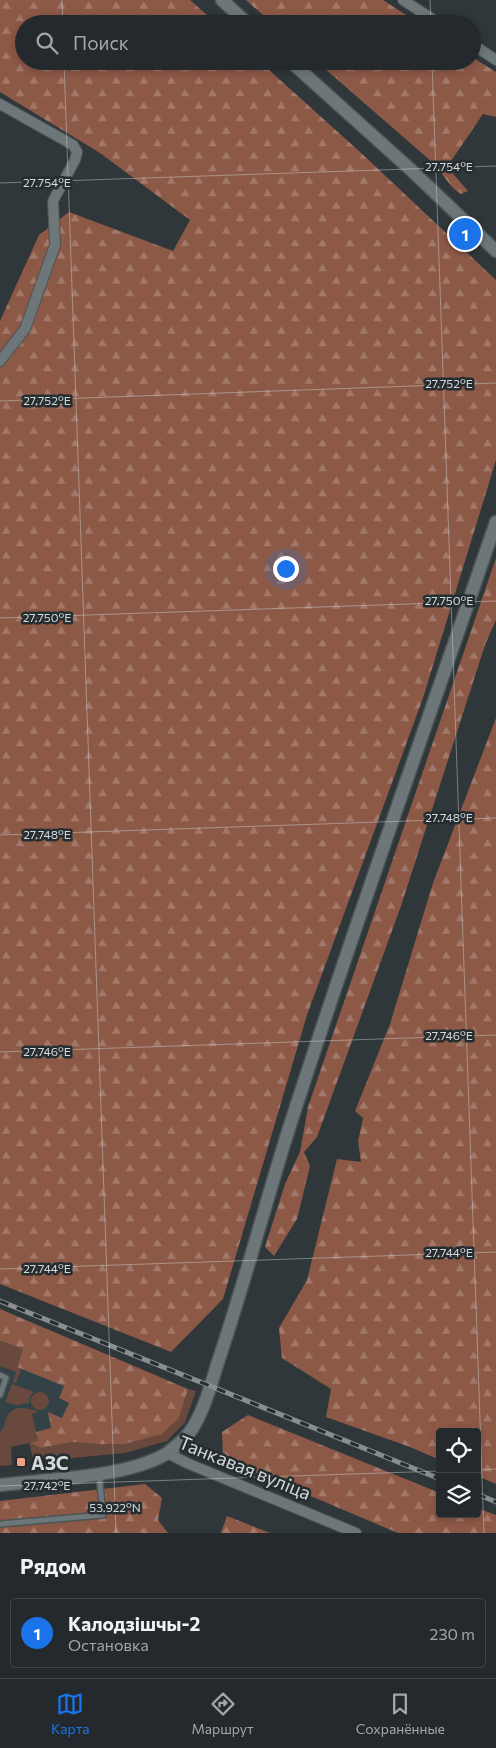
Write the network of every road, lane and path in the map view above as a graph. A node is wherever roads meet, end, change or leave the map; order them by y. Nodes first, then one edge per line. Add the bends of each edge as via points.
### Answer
1 (222, 0) edge
2 (403, 0) edge
3 (238, 15) edge
4 (426, 15) edge
5 (481, 50) edge
6 (496, 60) edge
7 (300, 70) edge
8 (0, 104) edge
9 (496, 251) edge
10 (0, 361) edge
11 (496, 522) edge
12 (0, 1375) edge
13 (0, 1394) edge
14 (167, 1453) junction
15 (99, 1474) junction
16 (0, 1485) edge
17 (0, 1524) edge
18 (356, 1533) edge

1 - 3 main road
2 - 4 street
5 - 6 street
7 - 9 main road
8 - 10 street via 73,145 77,152 53,201 55,245 25,329
11 - 14 main road via 335,984 210,1386 195,1423
12 - 13 lane via 6,1378
14 - 15 main road, Танкавая вуліца via 138,1465
14 - 18 street, Танкавая вуліца
15 - 16 main road, Танкавая вуліца
15 - 17 lane via 103,1515

